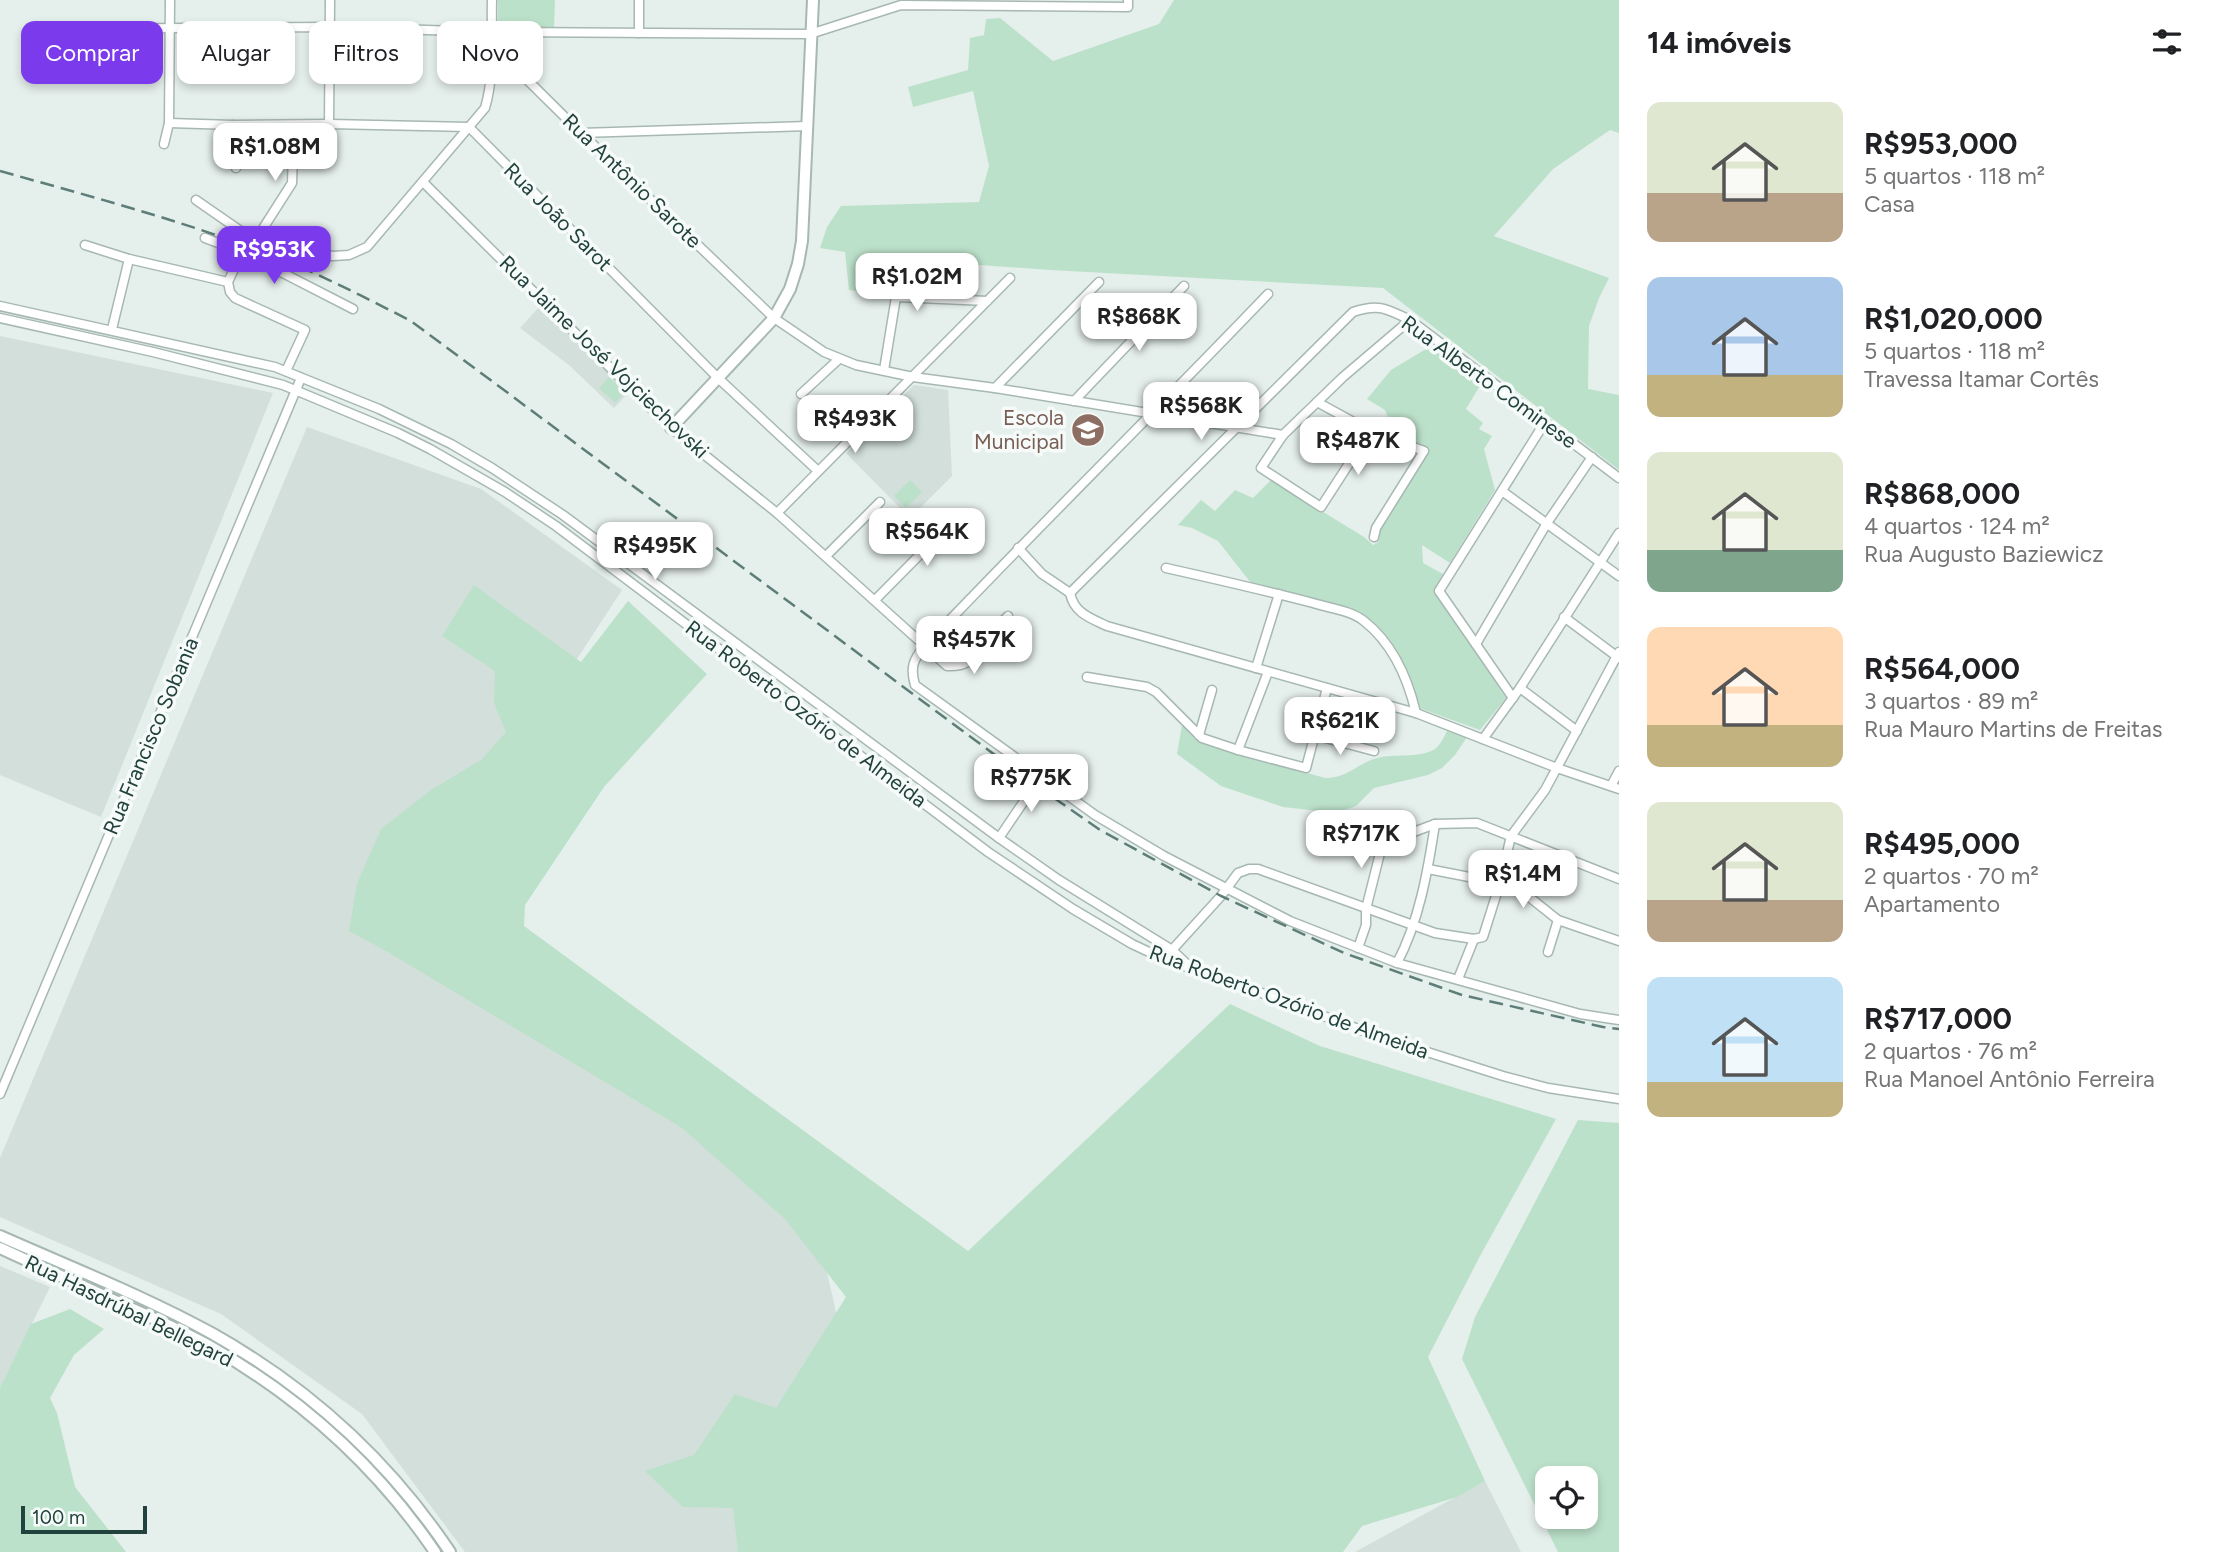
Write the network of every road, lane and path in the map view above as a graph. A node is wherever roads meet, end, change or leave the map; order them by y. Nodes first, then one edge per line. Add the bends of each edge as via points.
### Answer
1 (170, 0) edge
2 (330, 0) edge
3 (492, 0) edge
4 (639, 0) edge
5 (813, 0) edge
6 (1005, 3) edge
7 (1128, 3) edge
8 (329, 21) edge
9 (491, 21) edge
10 (163, 27) edge
11 (170, 27) junction
12 (309, 27) edge
13 (543, 32) edge
14 (639, 33) junction
15 (810, 34) junction
16 (329, 84) edge
17 (489, 84) edge
18 (532, 84) edge
19 (169, 123) junction
20 (329, 124) junction
21 (233, 125) junction
22 (294, 125) junction
23 (807, 126) junction
24 (469, 127) junction
25 (581, 132) junction
26 (164, 144) dead end
27 (236, 168) dead end
28 (423, 182) junction
29 (195, 200) dead end
30 (205, 238) dead end
31 (255, 241) junction
32 (85, 245) dead end
33 (242, 252) junction
34 (129, 259) junction
35 (1010, 278) dead end
36 (229, 282) junction
37 (1099, 282) dead end
38 (1184, 286) dead end
39 (1268, 294) dead end
40 (987, 301) junction
41 (0, 306) edge
42 (352, 309) dead end
43 (0, 318) edge
44 (774, 318) junction
45 (61, 319) junction
46 (1410, 320) junction
47 (112, 329) junction
48 (57, 331) junction
49 (175, 343) junction
50 (171, 356) junction
51 (839, 359) junction
52 (884, 370) junction
53 (286, 371) junction
54 (913, 377) junction
55 (301, 378) junction
56 (718, 378) junction
57 (995, 388) junction
58 (296, 390) junction
59 (332, 390) junction
60 (801, 394) dead end
61 (1074, 401) junction
62 (1317, 402) junction
63 (327, 403) junction
64 (1154, 413) junction
65 (1545, 422) junction
66 (417, 426) junction
67 (1237, 426) junction
68 (671, 428) junction
69 (1370, 431) junction
70 (1283, 435) junction
71 (411, 439) junction
72 (1592, 457) junction
73 (492, 468) junction
74 (818, 471) junction
75 (1619, 478) edge
76 (486, 480) junction
77 (1502, 491) junction
78 (538, 498) junction
79 (880, 502) dead end
80 (531, 509) junction
81 (777, 513) junction
82 (563, 515) junction
83 (958, 516) dead end
84 (1547, 523) junction
85 (556, 526) junction
86 (1619, 533) edge
87 (1374, 537) dead end
88 (1018, 548) junction
89 (827, 556) junction
90 (1600, 561) junction
91 (1166, 568) dead end
92 (1619, 576) edge
93 (1070, 593) junction
94 (1279, 594) junction
95 (875, 600) junction
96 (1008, 616) dead end
97 (1564, 617) junction
98 (720, 632) junction
99 (712, 643) junction
100 (1476, 644) junction
101 (925, 646) junction
102 (1618, 655) edge
103 (752, 657) junction
104 (744, 667) junction
105 (1256, 668) junction
106 (1268, 672) junction
107 (1087, 677) dead end
108 (1327, 688) junction
109 (1520, 688) junction
110 (1212, 690) dead end
111 (1513, 698) junction
112 (1416, 713) junction
113 (1577, 731) junction
114 (1199, 735) junction
115 (1314, 735) junction
116 (1483, 739) junction
117 (1238, 750) junction
118 (1374, 751) dead end
119 (1557, 768) junction
120 (1619, 771) edge
121 (1041, 776) junction
122 (1615, 787) edge
123 (1435, 824) junction
124 (1511, 836) junction
125 (999, 838) junction
126 (1428, 869) junction
127 (1619, 879) edge
128 (1500, 883) junction
129 (1226, 890) junction
130 (1366, 909) junction
131 (1558, 920) junction
132 (1411, 925) junction
133 (1474, 939) junction
134 (1619, 941) edge
135 (1358, 948) junction
136 (1172, 950) junction
137 (1548, 952) dead end
138 (1396, 963) junction
139 (1192, 969) junction
140 (1458, 979) junction
141 (1619, 1020) edge
142 (0, 1094) edge
143 (1619, 1099) edge
144 (0, 1236) edge
145 (0, 1248) edge
146 (435, 1552) edge
147 (450, 1552) edge

1 - 11 street
2 - 8 street
3 - 9 street
4 - 14 street
5 - 15 street
6 - 7 street
6 - 15 street via 901,5
10 - 11 street
11 - 12 street
11 - 19 street
13 - 14 street
14 - 15 street
15 - 23 street
16 - 20 street
17 - 24 street via 485,108
18 - 25 street, Rua Antônio Sarote
19 - 21 street
19 - 26 street
20 - 22 street
20 - 24 street
21 - 22 street
21 - 27 street
22 - 31 street via 292,183
23 - 25 street
23 - 44 street via 802,241 790,289
24 - 28 street
24 - 56 street, Rua João Sarot
25 - 44 street, Rua Antônio Sarote
28 - 31 street via 368,247 348,255
28 - 68 street, Rua Jaime José Vojciechovski
29 - 31 street
30 - 33 street
31 - 33 street
32 - 34 street
33 - 36 street
33 - 42 street
34 - 36 street
34 - 47 street
35 - 40 street
36 - 53 street via 235,298 304,330
37 - 57 street
38 - 61 street
39 - 64 street
40 - 52 street via 895,297
40 - 54 street
41 - 45 street
43 - 48 street, Rua Roberto Ozório de Almeida
44 - 51 street, Rua Antônio Sarote
44 - 56 street
45 - 47 street
45 - 48 street
46 - 62 street
46 - 65 street, Rua Alberto Cominese
46 - 67 street, Rua Alberto Cominese via 1383,307 1353,312
47 - 49 street
48 - 50 street, Rua Roberto Ozório de Almeida
49 - 50 street
49 - 53 street
50 - 58 street, Rua Roberto Ozório de Almeida
51 - 52 street, Rua Antônio Sarote
51 - 60 street
52 - 54 street, Rua Antônio Sarote
53 - 55 street
54 - 57 street, Rua Antônio Sarote
54 - 74 street
55 - 58 street, Rua Francisco Sobania
55 - 59 street
56 - 68 street
56 - 74 street, Rua João Sarot
57 - 61 street, Rua Antônio Sarote
58 - 63 street, Rua Roberto Ozório de Almeida
58 - 142 street, Rua Francisco Sobania
59 - 63 street
59 - 66 street
61 - 64 street, Rua Antônio Sarote
62 - 69 street
62 - 70 street
63 - 71 street, Rua Roberto Ozório de Almeida
64 - 67 street, Rua Antônio Sarote
64 - 88 street
65 - 72 street, Rua Alberto Cominese
65 - 77 street
66 - 71 street
66 - 73 street
67 - 70 street, Rua Antônio Sarote
67 - 93 street
68 - 81 street, Rua Jaime José Vojciechovski
69 - 70 street via 1321,507 1261,468
69 - 87 street via 1424,451
71 - 76 street, Rua Roberto Ozório de Almeida
72 - 75 street, Rua Alberto Cominese
72 - 84 street
73 - 76 street
73 - 78 street
74 - 81 street
76 - 80 street, Rua Roberto Ozório de Almeida
77 - 84 street
77 - 100 street via 1440,591
78 - 80 street
78 - 82 street
79 - 89 street
80 - 85 street, Rua Roberto Ozório de Almeida
81 - 89 street, Rua Jaime José Vojciechovski
82 - 85 street
82 - 98 street
83 - 95 street
84 - 90 street
84 - 100 street
85 - 99 street, Rua Roberto Ozório de Almeida
86 - 90 street
88 - 93 street via 1042,574
88 - 101 street
89 - 95 street, Rua Jaime José Vojciechovski
90 - 92 street
90 - 97 street
91 - 94 street
93 - 105 street via 1072,603 1085,615 1107,626
94 - 105 street
94 - 112 street via 1361,618 1396,660
95 - 101 street, Rua Jaime José Vojciechovski
96 - 101 street, Rua Jaime José Vojciechovski via 985,639 973,660 960,667 947,666
97 - 102 street
97 - 109 street
98 - 99 street
98 - 103 street
99 - 104 street, Rua Roberto Ozório de Almeida
100 - 111 street
101 - 121 street via 915,657 911,672 915,685
102 - 113 street
103 - 104 street
103 - 125 street
104 - 139 street, Rua Roberto Ozório de Almeida via 1009,867 1132,944
105 - 106 street
106 - 108 street
106 - 117 street
107 - 114 street via 1147,687
108 - 112 street
108 - 115 street
109 - 111 street
109 - 113 street
110 - 114 street
111 - 116 street
112 - 116 street
113 - 119 street
114 - 117 street
115 - 117 street via 1306,768
115 - 118 street
116 - 119 street
119 - 122 street
119 - 124 street
120 - 122 street
121 - 125 street
121 - 129 street via 1095,815
123 - 124 street via 1477,823
123 - 126 street
123 - 130 street via 1384,844
124 - 127 street
124 - 128 street
125 - 136 street
126 - 128 street
126 - 132 street
128 - 131 street via 1523,892
128 - 133 street via 1485,934
129 - 130 street via 1238,873 1258,869
129 - 135 street
129 - 136 street
130 - 132 street
130 - 135 street
131 - 134 street
131 - 137 street
132 - 133 street
132 - 138 street
133 - 140 street
135 - 138 street
136 - 139 street
138 - 140 street
139 - 143 street, Rua Roberto Ozório de Almeida via 1503,1076
140 - 141 street via 1580,1014
144 - 147 street, Rua Hasdrúbal Bellegard via 189,1322 286,1381 375,1457
145 - 146 street, Rua Hasdrúbal Bellegard via 194,1337 269,1383 371,1470

